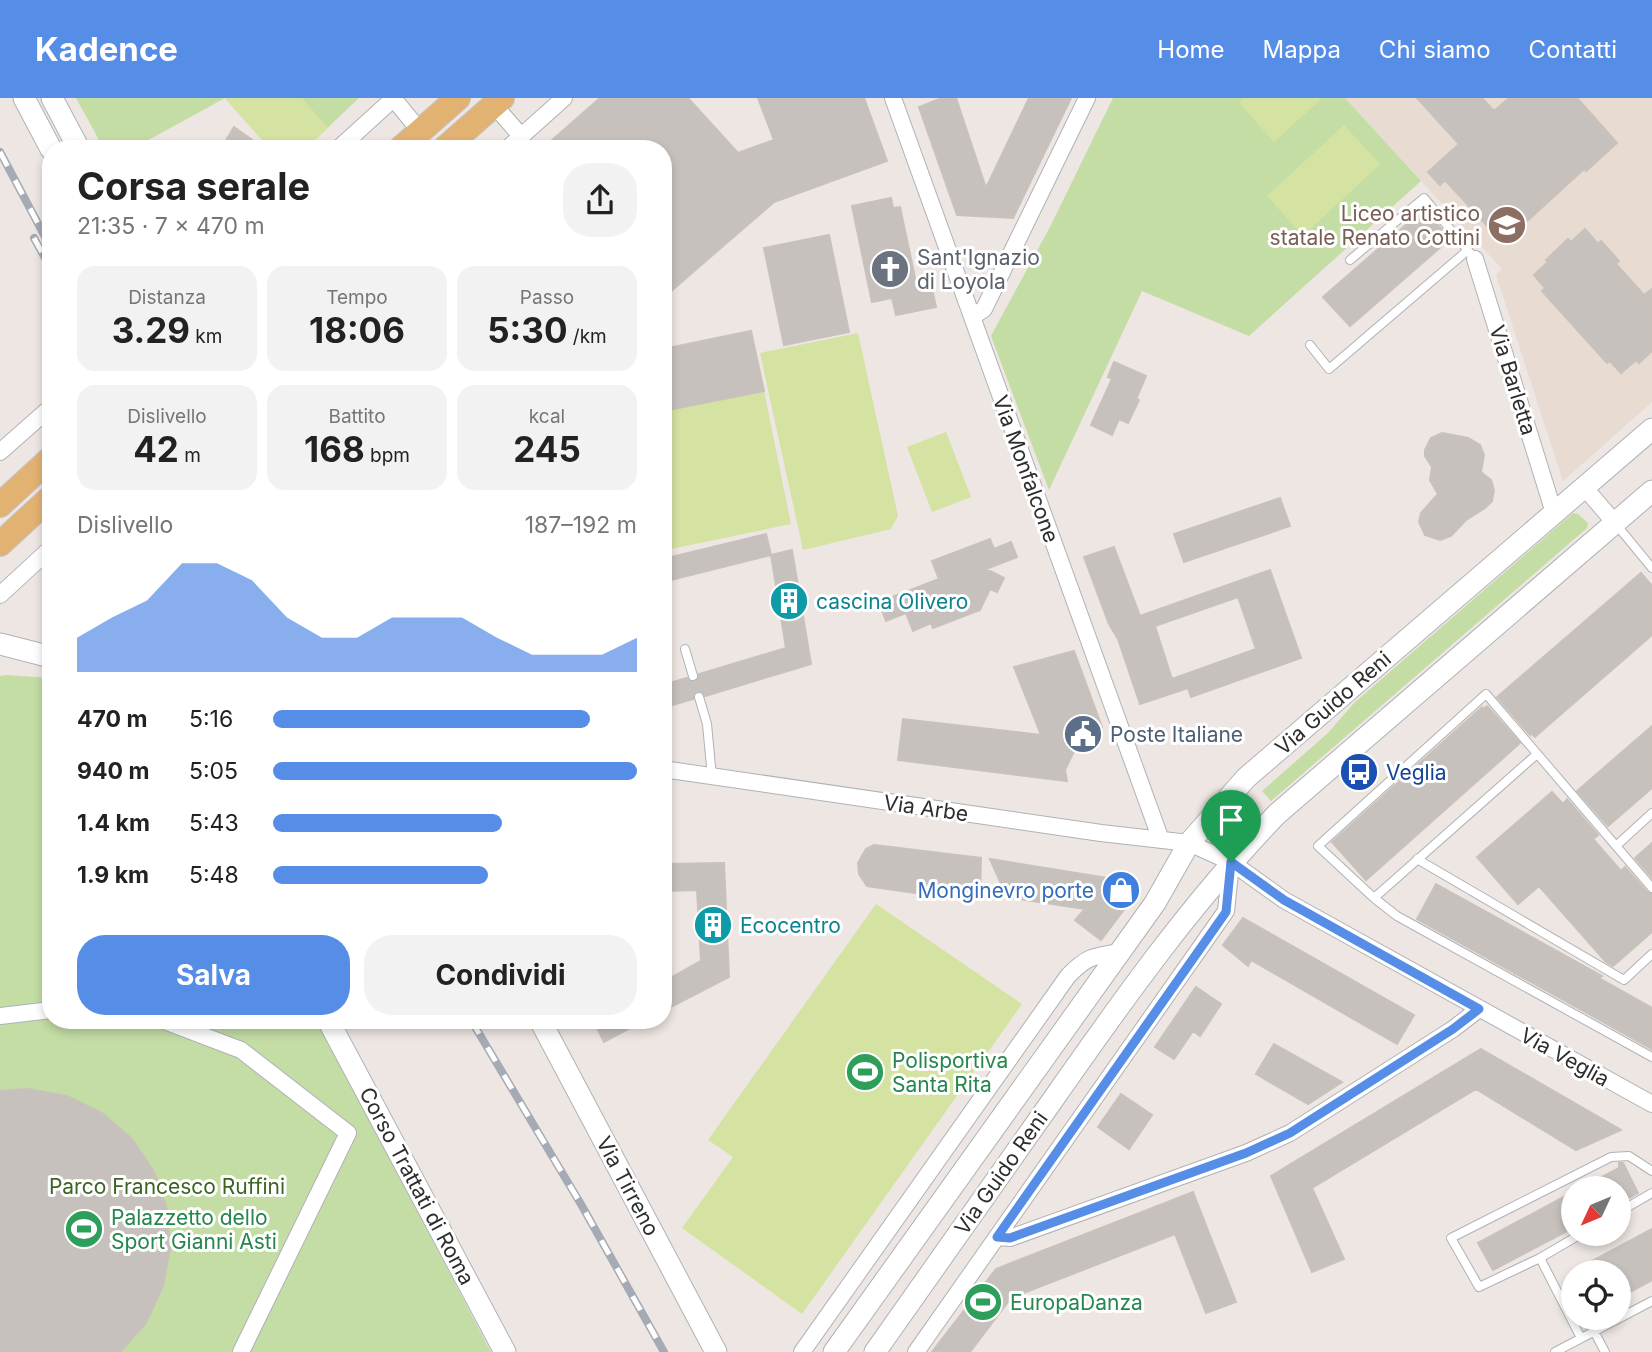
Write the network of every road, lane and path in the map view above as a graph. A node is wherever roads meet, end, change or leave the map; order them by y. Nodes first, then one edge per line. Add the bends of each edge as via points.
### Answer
1 (24, 98) edge
2 (52, 98) edge
3 (393, 98) edge
4 (457, 98) edge
5 (564, 98) edge
6 (893, 98) edge
7 (1087, 98) edge
8 (498, 102) edge
9 (420, 131) junction
10 (521, 136) junction
11 (46, 140) edge
12 (74, 140) edge
13 (348, 140) edge
14 (410, 140) edge
15 (454, 140) edge
16 (517, 140) edge
17 (1472, 255) junction
18 (1350, 260) dead end
19 (972, 317) junction
20 (1310, 345) dead end
21 (42, 415) edge
22 (1652, 429) edge
23 (0, 452) edge
24 (42, 466) edge
25 (1584, 487) junction
26 (1652, 491) edge
27 (0, 505) edge
28 (42, 505) edge
29 (1554, 513) junction
30 (1615, 523) junction
31 (0, 544) edge
32 (42, 556) edge
33 (1652, 568) edge
34 (0, 596) edge
35 (0, 644) edge
36 (685, 649) dead end
37 (42, 655) edge
38 (693, 676) dead end
39 (699, 697) dead end
40 (1537, 754) junction
41 (672, 770) edge
42 (712, 777) junction
43 (1652, 813) edge
44 (1161, 840) junction
45 (1189, 843) junction
46 (1616, 846) junction
47 (1417, 859) junction
48 (1231, 862) junction
49 (1652, 888) edge
50 (1374, 898) junction
51 (1119, 952) junction
52 (1652, 954) edge
53 (1479, 1009) junction
54 (42, 1011) edge
55 (0, 1016) edge
56 (186, 1029) edge
57 (333, 1029) edge
58 (545, 1029) edge
59 (1652, 1057) edge
60 (1652, 1104) edge
61 (1652, 1171) edge
62 (1652, 1193) edge
63 (1631, 1205) edge
64 (997, 1237) junction
65 (1561, 1246) edge
66 (1540, 1258) junction
67 (1652, 1301) edge
68 (1594, 1331) junction
69 (1581, 1338) junction
70 (241, 1352) edge
71 (505, 1352) edge
72 (716, 1352) edge
73 (802, 1352) edge
74 (834, 1352) edge
75 (875, 1352) edge
76 (916, 1352) edge
77 (1555, 1352) edge
78 (1605, 1352) edge

1 - 11 main road
2 - 12 main road
3 - 9 street
3 - 13 street
4 - 9 main road
5 - 10 street
6 - 19 street, Via Monfalcone
7 - 19 street via 984,309
8 - 10 street
8 - 15 main road
9 - 14 main road
10 - 16 street
17 - 18 lane, Via Barletta via 1424,198
17 - 20 lane via 1329,369
17 - 29 street, Via Barletta
19 - 44 street, Via Monfalcone
21 - 23 street
22 - 25 main road, Via Guido Reni
24 - 27 main road
25 - 29 main road, Via Guido Reni
25 - 30 street
26 - 30 main road, Via Guido Reni
28 - 31 main road
29 - 45 main road, Via Guido Reni via 1246,778
30 - 33 lane
30 - 48 main road, Via Guido Reni via 1277,814
32 - 34 street
35 - 37 main road
36 - 38 lane
39 - 42 lane via 708,724
40 - 46 lane
40 - 47 lane
40 - 50 lane via 1486,694 1318,846
41 - 42 street, Via Arbe
42 - 44 street, Via Arbe
43 - 46 lane
44 - 45 street, Via Arbe
45 - 48 street, Via Veglia
45 - 51 main road, Via Guido Reni via 1155,903
46 - 49 lane
47 - 50 lane
47 - 52 lane via 1625,980
48 - 53 street, Via Veglia via 1284,900
48 - 64 street, Via Guido Reni via 1226,912
48 - 75 main road, Via Guido Reni via 1124,999
50 - 59 lane via 1397,916
51 - 73 street via 1091,956 1068,976
51 - 74 main road, Via Guido Reni
53 - 60 street, Via Veglia
53 - 64 street via 1290,1133 1010,1238
54 - 55 street
56 - 70 street via 241,1050 348,1133
57 - 71 main road, Corso Trattati di Roma
58 - 72 main road, Via Tirreno
61 - 66 lane via 1629,1156 1611,1157 1451,1238 1479,1287
62 - 63 lane
64 - 76 street, Via Guido Reni
65 - 66 lane
66 - 69 lane
67 - 68 lane
68 - 69 lane
68 - 78 lane
69 - 77 lane

